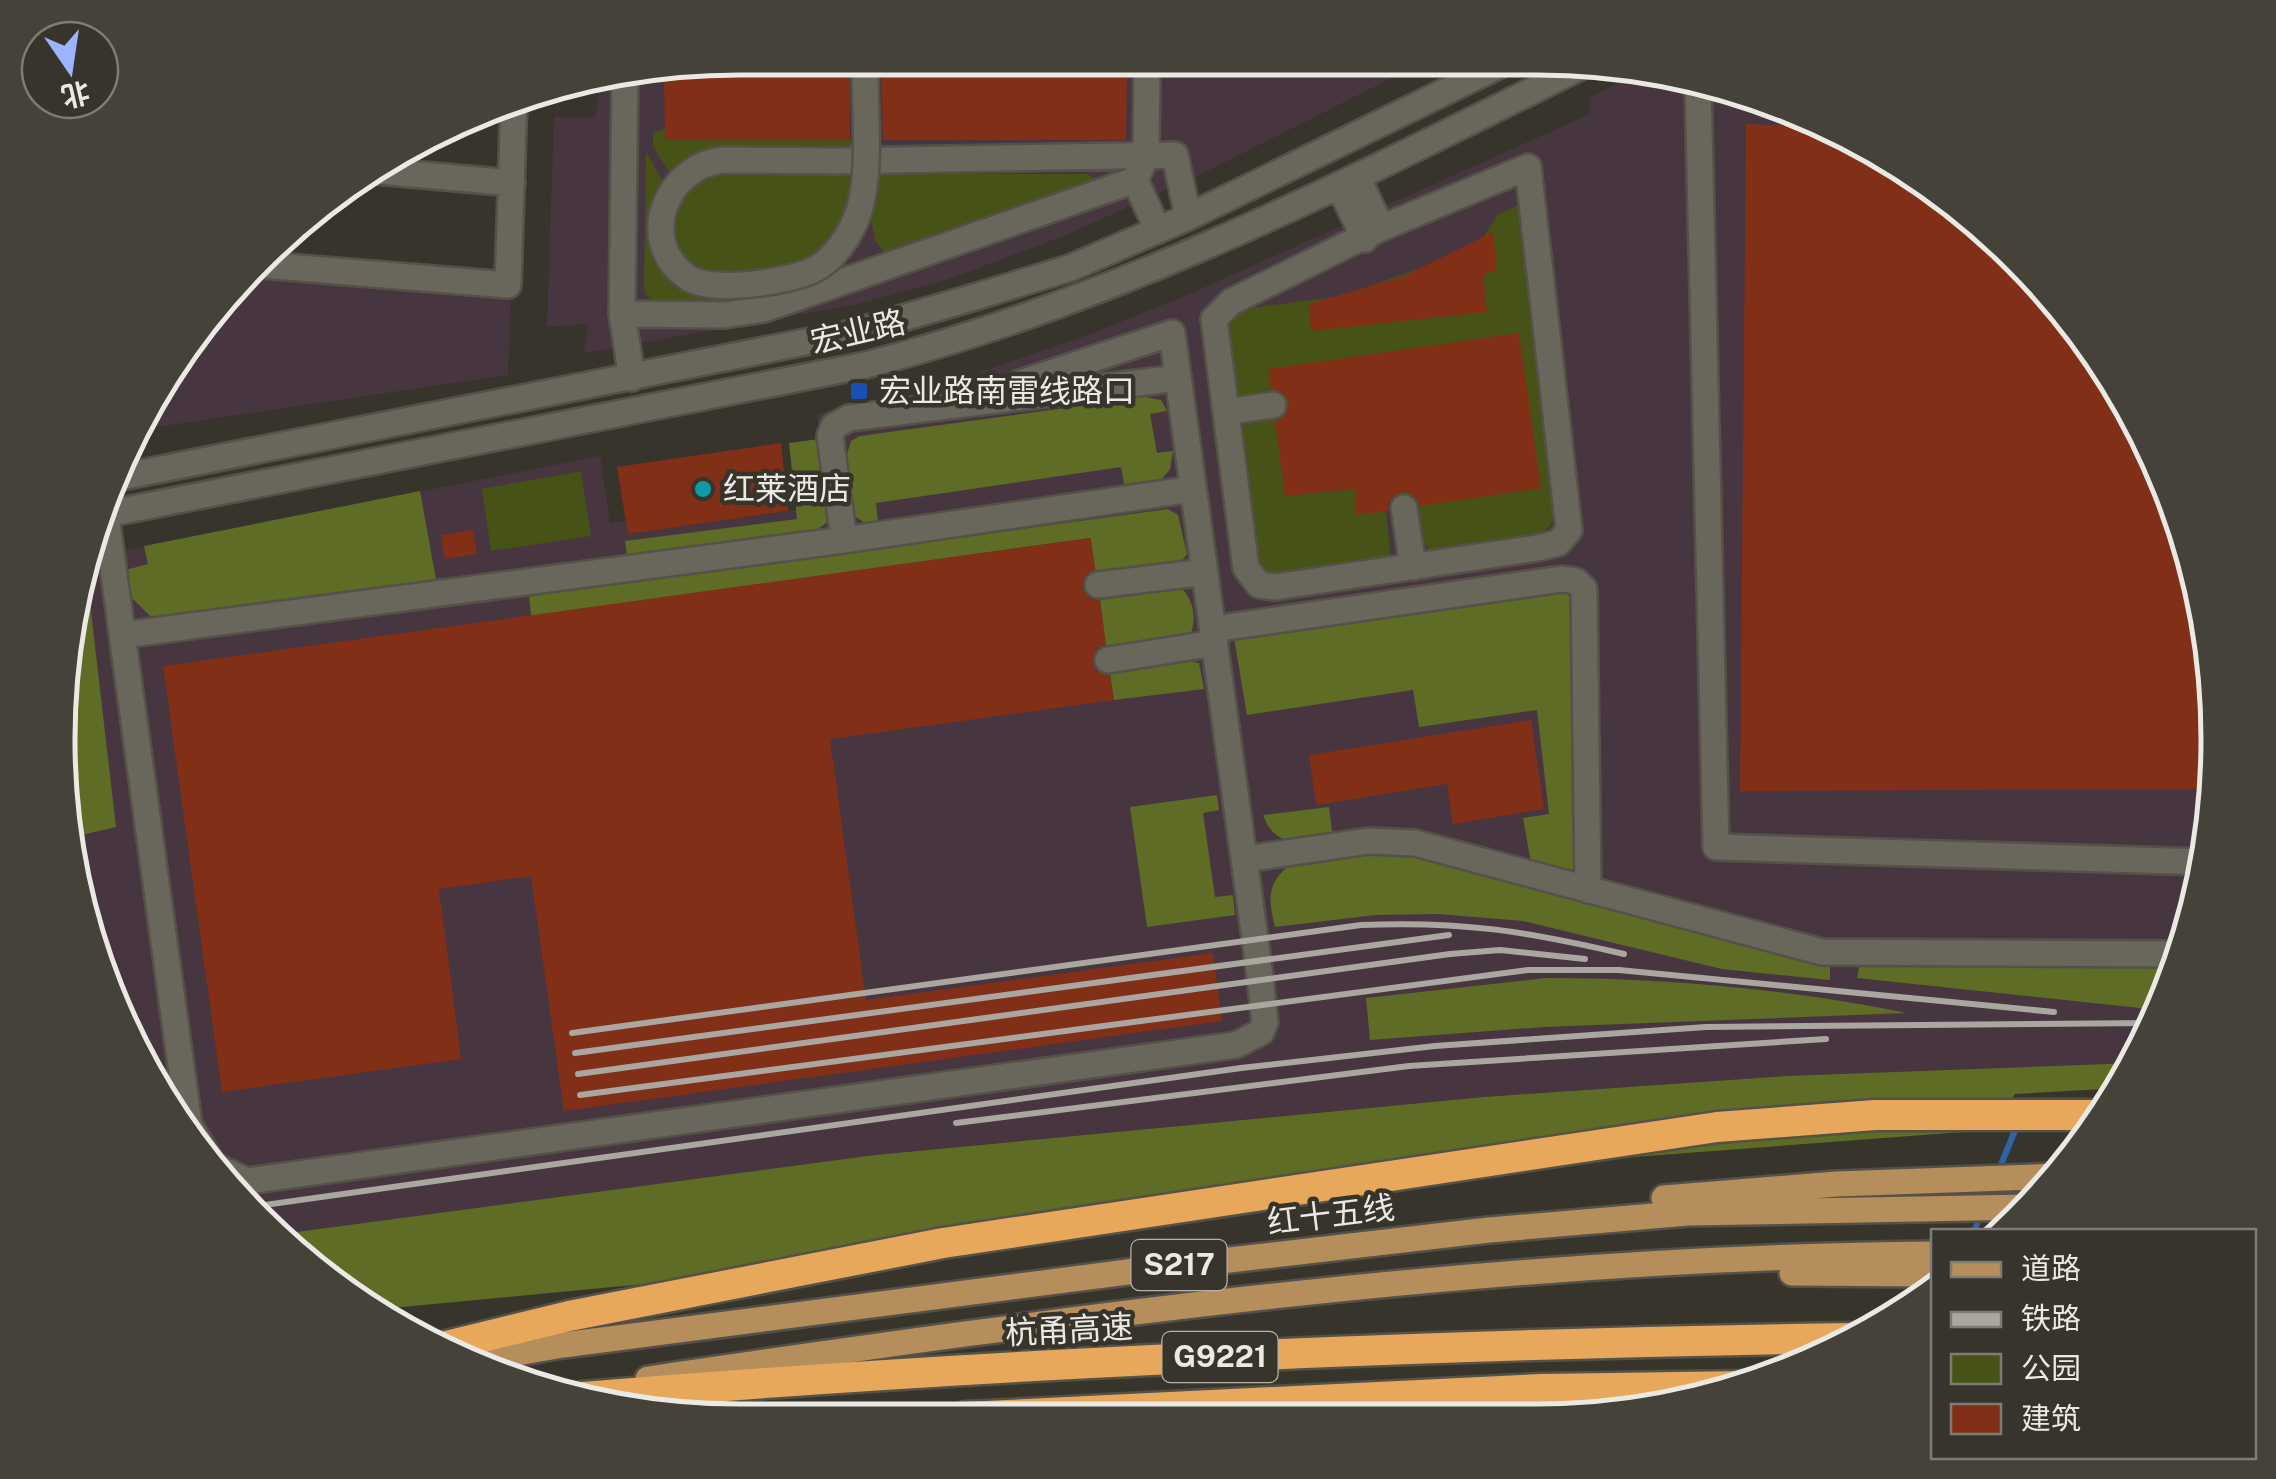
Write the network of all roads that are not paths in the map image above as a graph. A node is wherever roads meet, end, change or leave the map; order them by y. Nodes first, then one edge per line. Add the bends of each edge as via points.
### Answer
1 (863, 75) edge
2 (1146, 75) edge
3 (1477, 75) edge
4 (1562, 76) edge
5 (625, 86) edge
6 (1698, 96) edge
7 (510, 116) edge
8 (861, 162) edge
9 (861, 162) edge
10 (861, 162) edge
11 (861, 162) edge
12 (1140, 168) junction
13 (393, 172) edge
14 (1348, 181) junction
15 (512, 183) junction
16 (1188, 216) junction
17 (1158, 230) junction
18 (1373, 233) junction
19 (274, 266) edge
20 (622, 314) junction
21 (632, 378) junction
22 (1178, 378) junction
23 (1022, 396) junction
24 (1273, 405) dead end
25 (1226, 412) junction
26 (131, 475) edge
27 (1194, 488) junction
28 (117, 508) edge
29 (1404, 508) dead end
30 (106, 538) edge
31 (844, 540) junction
32 (1412, 566) junction
33 (1205, 572) junction
34 (1098, 586) dead end
35 (122, 635) junction
36 (1214, 636) junction
37 (1108, 660) dead end
38 (1245, 859) junction
39 (2189, 862) edge
40 (1588, 890) junction
41 (2166, 954) edge
42 (187, 1109) edge
43 (2085, 1115) edge
44 (239, 1177) edge
45 (2036, 1177) edge
46 (2008, 1207) edge
47 (1497, 1229) junction
48 (1931, 1254) edge
49 (1866, 1265) junction
50 (1931, 1274) edge
51 (1822, 1339) edge
52 (462, 1342) edge
53 (497, 1358) edge
54 (595, 1387) edge
55 (1683, 1387) edge
56 (629, 1394) edge
57 (1233, 1404) edge

1 - 8 street, bridge
2 - 12 street
3 - 16 street, 宏业路
4 - 14 street, 宏业路
5 - 20 street
6 - 39 street via 1716,847
7 - 15 street
9 - 10 street, bridge via 859,209 834,254 813,270 731,287 690,280 664,242 664,205 685,172 705,162
11 - 12 street, bridge
12 - 16 street via 1175,155
12 - 17 street
12 - 20 street via 764,309
13 - 15 street
14 - 18 street
14 - 28 street, 宏业路 via 1122,284 958,342 836,372
15 - 19 street via 508,285
16 - 17 street, 宏业路
17 - 21 street, 宏业路 via 1070,268 851,333
18 - 25 street via 1230,302 1214,319
18 - 32 street via 1528,167 1569,530 1558,544
20 - 21 street
21 - 26 street, 宏业路
22 - 23 street
22 - 23 street via 1172,332 1020,384
22 - 27 street
23 - 31 street via 849,418 834,426 831,450
24 - 25 street
25 - 32 street via 1246,568 1260,585
27 - 31 street
27 - 33 street
29 - 32 street
30 - 35 street
31 - 35 street
33 - 34 street
33 - 36 street
35 - 42 street
36 - 37 street
36 - 38 street
36 - 40 street via 1576,581 1584,589
38 - 40 street via 1390,840
38 - 44 street via 1265,1022 1252,1040
40 - 41 street via 1822,952
43 - 52 highway via 1875,1115 1716,1127 943,1244
45 - 47 main road via 1662,1198
46 - 47 main road, 红十五线 / S217 via 1688,1213
47 - 53 main road, 红十五线 / S217
48 - 49 main road, S217
49 - 50 main road
49 - 54 main road, S217 via 1592,1268 1402,1282
51 - 56 highway, 杭甬高速 / G9221 via 1351,1350
55 - 57 highway, G9221

